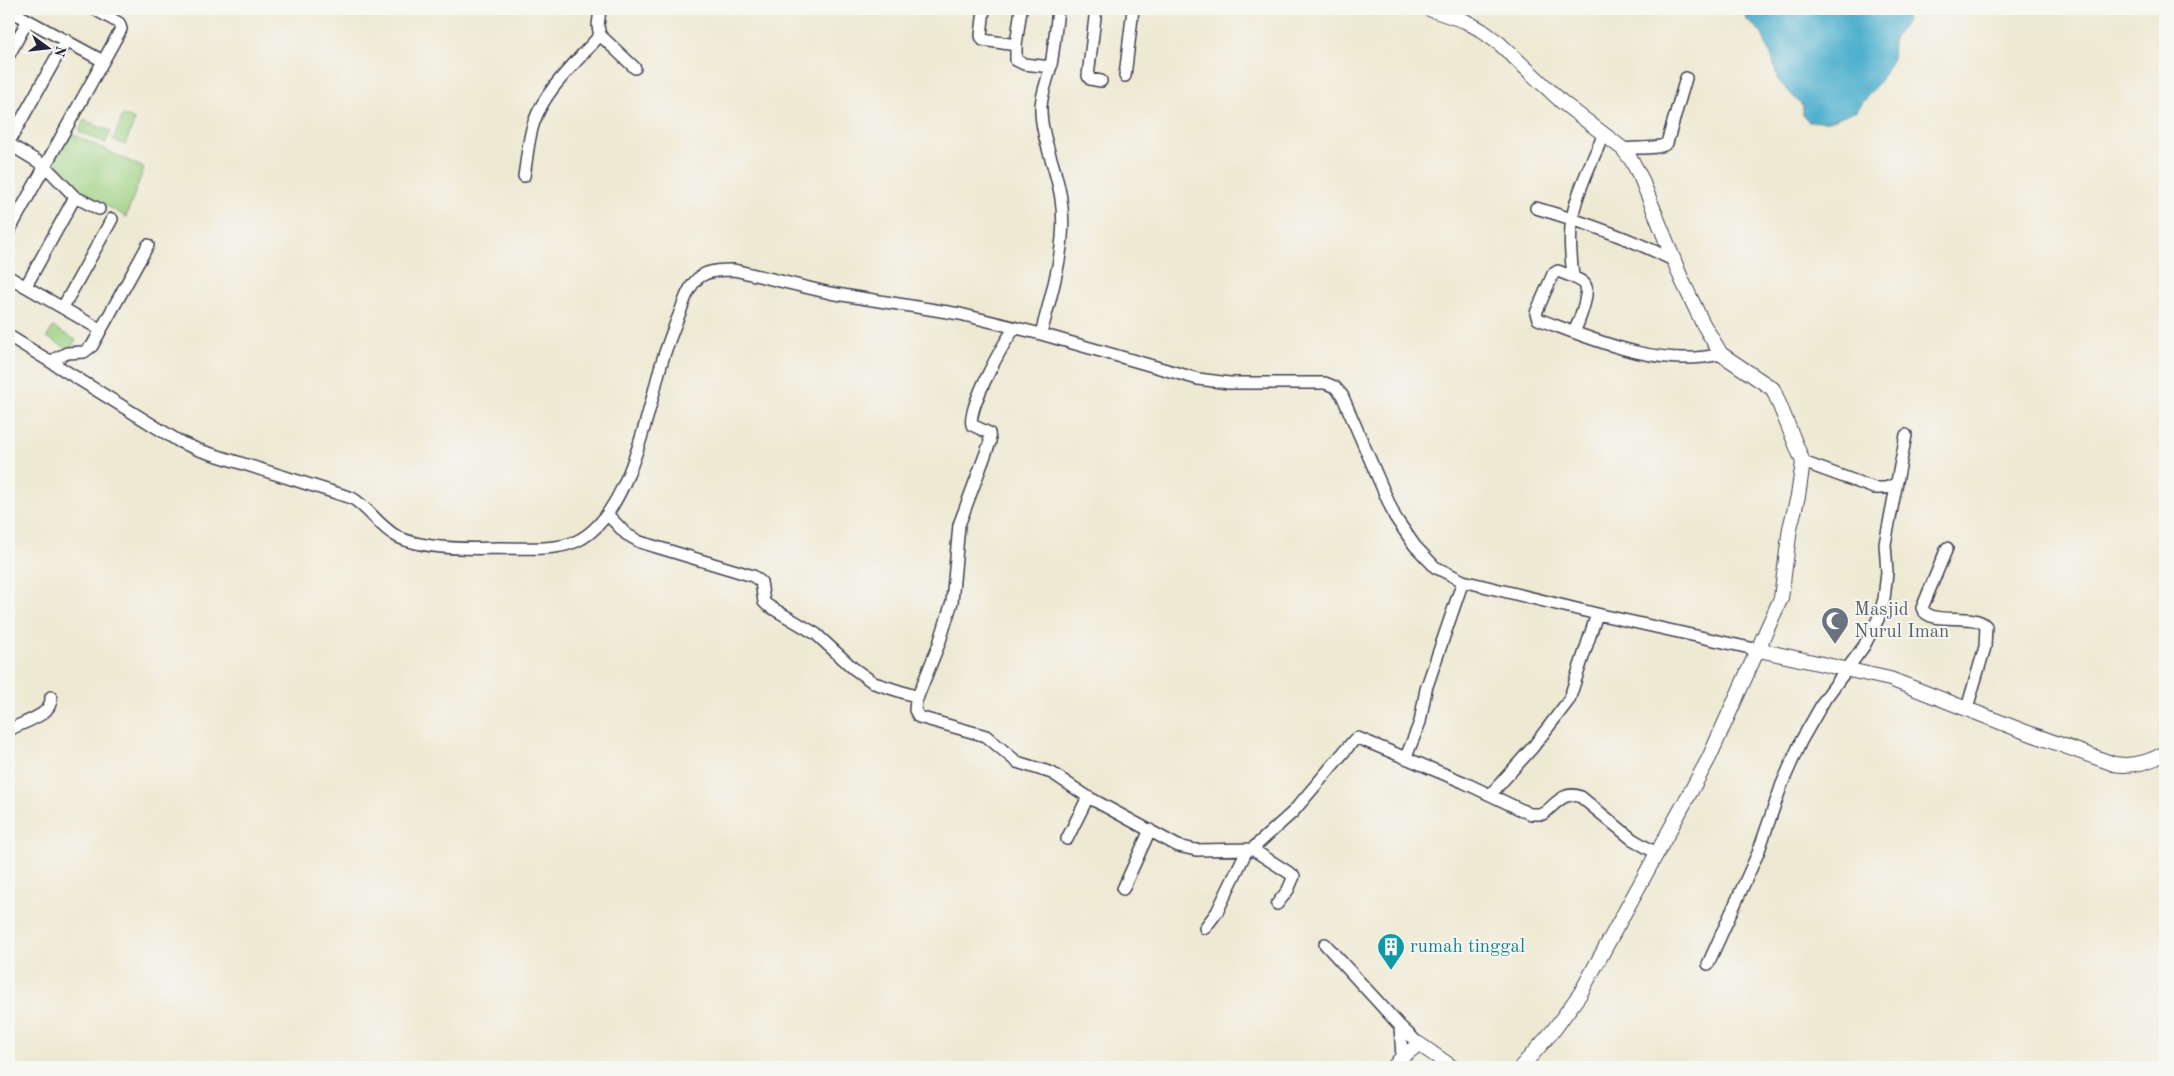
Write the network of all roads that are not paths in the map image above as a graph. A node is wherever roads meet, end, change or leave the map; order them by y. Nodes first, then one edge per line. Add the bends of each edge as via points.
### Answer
1 (94, 9) edge
2 (600, 9) edge
3 (984, 9) edge
4 (1021, 9) edge
5 (1058, 9) edge
6 (1096, 9) edge
7 (1133, 9) edge
8 (1429, 9) edge
9 (9, 10) edge
10 (28, 20) junction
11 (600, 35) junction
12 (66, 40) junction
13 (1016, 45) junction
14 (9, 55) edge
15 (103, 61) junction
16 (1051, 67) junction
17 (635, 68) dead end
18 (1125, 76) dead end
19 (1686, 78) dead end
20 (1100, 81) dead end
21 (1604, 134) junction
22 (9, 143) edge
23 (1623, 149) junction
24 (46, 166) junction
25 (524, 176) dead end
26 (75, 196) junction
27 (99, 208) dead end
28 (1536, 208) dead end
29 (1572, 218) junction
30 (112, 220) dead end
31 (9, 231) edge
32 (148, 245) dead end
33 (1675, 261) junction
34 (9, 277) edge
35 (1573, 277) junction
36 (26, 286) junction
37 (63, 307) junction
38 (1015, 328) junction
39 (101, 330) junction
40 (1574, 332) junction
41 (1041, 334) junction
42 (9, 336) edge
43 (1721, 354) junction
44 (51, 361) junction
45 (1906, 435) dead end
46 (1804, 462) junction
47 (1896, 484) junction
48 (607, 514) junction
49 (1947, 548) dead end
50 (1463, 581) junction
51 (1597, 614) junction
52 (1759, 650) junction
53 (1849, 669) junction
54 (51, 697) dead end
55 (918, 697) junction
56 (1967, 708) junction
57 (9, 730) edge
58 (2165, 753) edge
59 (1406, 757) junction
60 (1491, 794) junction
61 (1088, 797) junction
62 (1150, 830) junction
63 (1067, 840) dead end
64 (1249, 850) junction
65 (1656, 853) junction
66 (1123, 889) dead end
67 (1277, 904) dead end
68 (1205, 928) dead end
69 (1324, 944) dead end
70 (1708, 964) dead end
71 (1400, 1026) junction
72 (1419, 1044) junction
73 (1398, 1062) edge
74 (1452, 1067) edge
75 (1521, 1067) edge

1 - 15 street via 121,26
2 - 11 street
3 - 13 street via 982,39
4 - 13 street
5 - 16 street
6 - 20 street via 1088,76
7 - 18 street
8 - 21 street via 1482,30 1562,102
9 - 10 street
10 - 12 street
10 - 14 street
11 - 17 street
11 - 25 street via 539,110
12 - 15 street
12 - 22 street
13 - 16 street via 1018,62
15 - 24 street
16 - 41 street via 1043,90 1042,120 1058,183 1062,216 1059,257
19 - 23 street via 1668,143 1658,148
21 - 23 street
21 - 29 street
22 - 24 street
23 - 33 street via 1641,178
24 - 26 street
24 - 31 street
26 - 27 street
26 - 36 street
28 - 29 street
29 - 33 street via 1603,228
29 - 35 street via 1570,250
30 - 37 street
32 - 39 street
33 - 43 street via 1702,322
34 - 36 street
35 - 40 street via 1586,289 1580,321
35 - 40 street via 1555,271 1536,316
36 - 37 street
37 - 39 street
38 - 41 street
38 - 48 street via 950,312 830,293 734,270 720,270 701,276 685,299 658,374 642,439 622,488
38 - 55 street via 994,360 972,413 972,425 989,433 990,442 960,525 952,602
39 - 44 street via 89,350 63,354
40 - 43 street via 1638,351 1684,359
41 - 50 street via 1198,379 1315,382 1335,387 1347,406 1404,533 1435,567
42 - 44 street
43 - 46 street via 1777,395
44 - 48 street via 180,442 352,498 389,532 418,544 490,549 558,546 588,535
45 - 47 street
46 - 47 street via 1874,488
46 - 52 street via 1790,528 1781,598
47 - 53 street via 1885,544 1887,572 1884,599 1871,635
48 - 55 street via 626,534 640,542 754,576 762,584 767,605 816,634 874,683
49 - 56 street via 1922,608 1925,614 1936,618 1974,620 1986,626 1985,647
50 - 51 street
50 - 59 street via 1426,689 1420,722
51 - 52 street
51 - 60 street via 1572,695 1533,747
52 - 53 street
52 - 65 street via 1702,773
53 - 56 street via 1890,679
53 - 70 street via 1825,699 1801,741 1758,854
54 - 57 street via 47,711
55 - 61 street via 915,710 919,717 986,736 1017,762 1052,773
56 - 58 street via 2114,764 2144,763
59 - 60 street
59 - 64 street via 1356,738 1293,812
60 - 65 street via 1536,815 1543,814 1564,796 1575,795 1632,840
61 - 62 street
61 - 63 street
62 - 64 street via 1187,849
62 - 66 street
64 - 67 street via 1294,876
64 - 68 street via 1217,912
65 - 75 street via 1580,994
69 - 71 street
71 - 72 street
71 - 73 street
72 - 73 street
72 - 74 street

